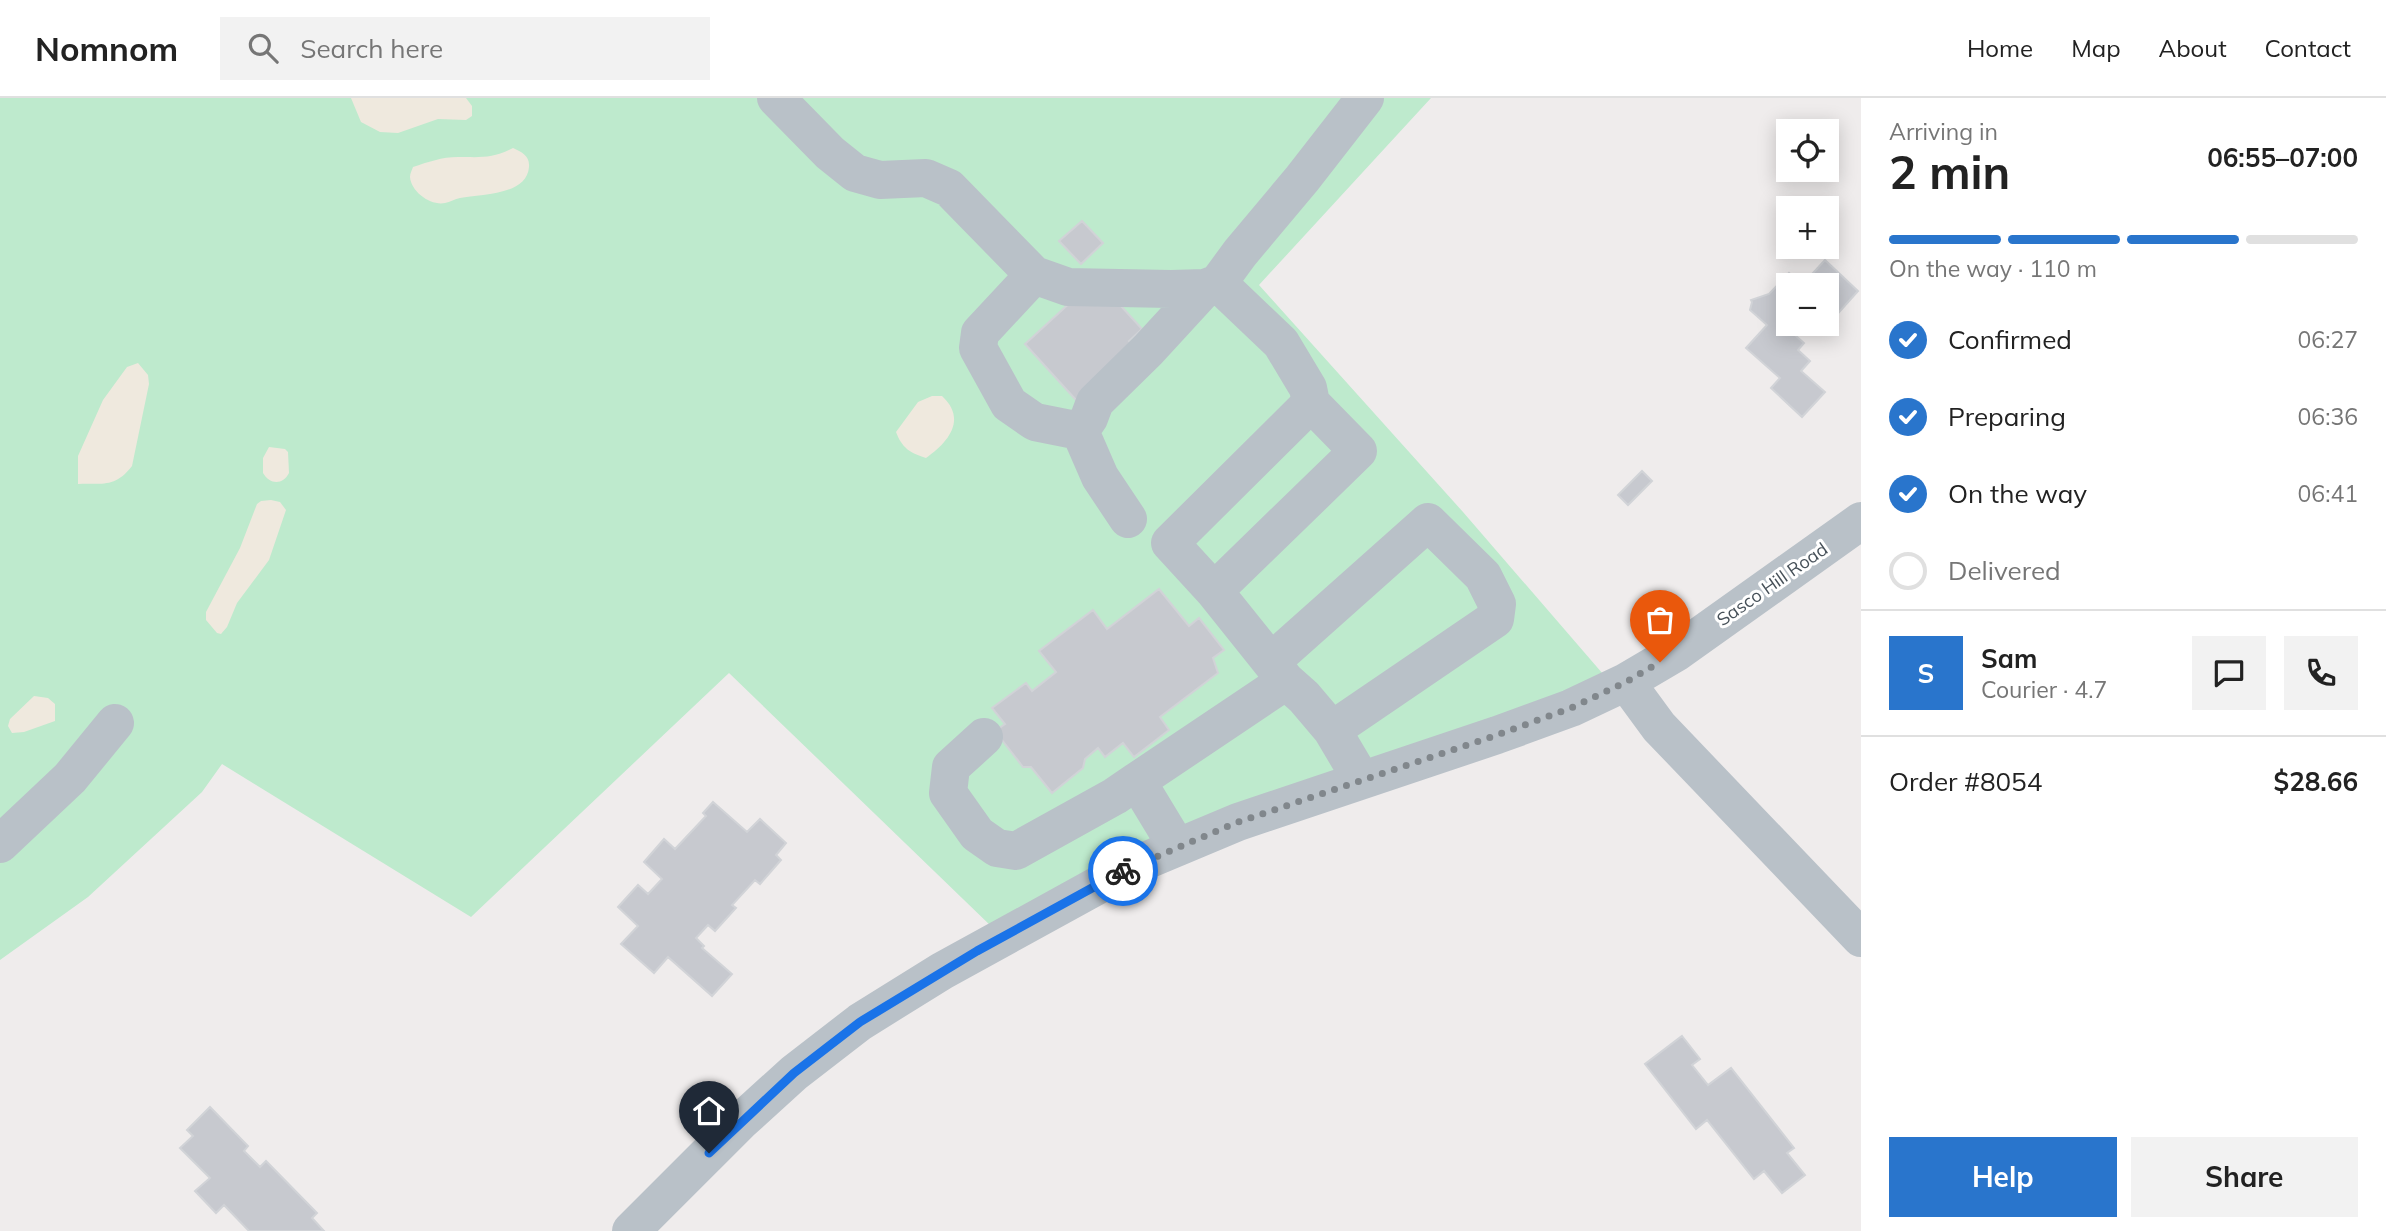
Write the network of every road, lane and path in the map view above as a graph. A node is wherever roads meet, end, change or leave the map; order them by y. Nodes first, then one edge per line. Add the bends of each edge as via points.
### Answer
1 (776, 98) edge
2 (1364, 98) edge
3 (1034, 275) junction
4 (1211, 285) junction
5 (1311, 403) junction
6 (1080, 431) junction
7 (1128, 519) dead end
8 (1861, 521) edge
9 (1214, 591) junction
10 (1279, 671) junction
11 (1626, 682) junction
12 (116, 723) dead end
13 (1332, 730) junction
14 (984, 737) dead end
15 (1361, 779) junction
16 (1137, 781) junction
17 (0, 844) edge
18 (1177, 847) junction
19 (1861, 939) edge
20 (631, 1231) edge

1 - 3 street via 855,173 880,180 926,178 949,188
2 - 4 street
3 - 4 street via 1068,287
3 - 6 street via 980,333 978,348 1009,404 1035,422
4 - 5 street via 1280,343 1308,388
4 - 6 street via 1095,402
5 - 9 street via 1170,543
5 - 9 street via 1358,451
6 - 7 street via 1100,477
8 - 11 street, Sasco Hill Road via 1677,652
9 - 10 street
10 - 13 street
10 - 13 street via 1429,522 1483,576 1497,604 1495,619
10 - 16 street
11 - 15 street, Sasco Hill Road via 1571,708
11 - 19 street via 1659,727
12 - 17 street via 70,778
13 - 15 street
14 - 16 street via 951,767 947,793 977,834 997,848 1016,851
15 - 18 street, Sasco Hill Road
16 - 18 street
18 - 20 street, Sasco Hill Road via 1034,919 860,1022 767,1097

